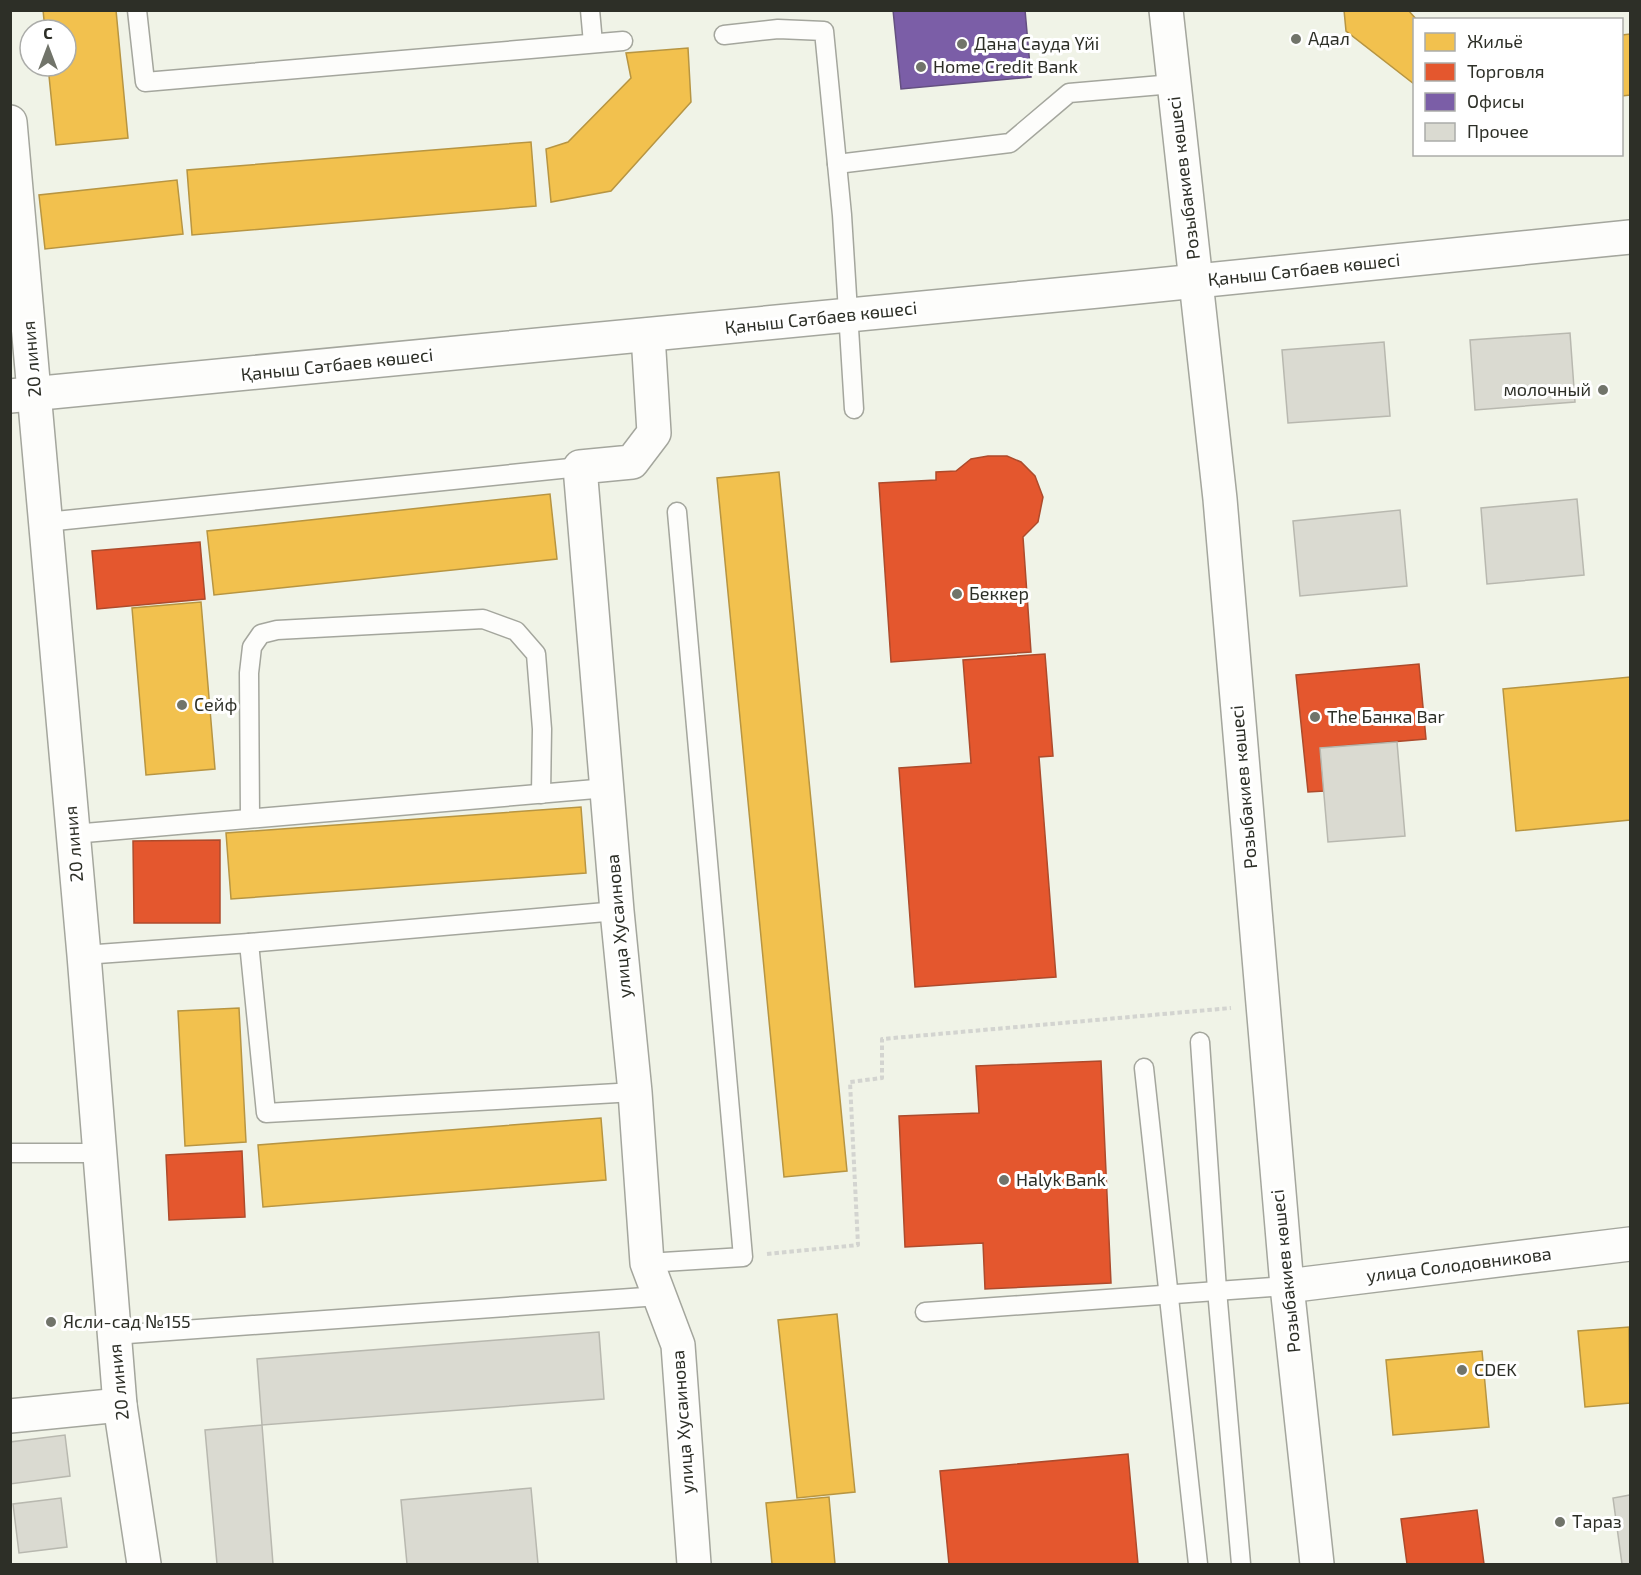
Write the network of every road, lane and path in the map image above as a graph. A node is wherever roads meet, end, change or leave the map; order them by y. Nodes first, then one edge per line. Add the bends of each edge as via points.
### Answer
1 (137, 10) edge
2 (590, 10) edge
3 (1166, 10) edge
4 (724, 35) dead end
5 (623, 41) dead end
6 (593, 43) junction
7 (1173, 84) junction
8 (10, 122) edge
9 (837, 165) junction
10 (1630, 237) edge
11 (1197, 281) junction
12 (849, 315) junction
13 (648, 335) junction
14 (23, 395) edge
15 (854, 409) dead end
16 (580, 467) junction
17 (677, 512) dead end
18 (46, 522) junction
19 (607, 789) junction
20 (541, 794) junction
21 (250, 817) junction
22 (73, 834) junction
23 (617, 911) junction
24 (249, 943) junction
25 (84, 955) junction
26 (1262, 1005) junction
27 (1200, 1042) dead end
28 (1144, 1068) dead end
29 (635, 1092) junction
30 (10, 1153) edge
31 (98, 1153) junction
32 (1630, 1244) edge
33 (743, 1257) junction
34 (647, 1263) junction
35 (1287, 1286) junction
36 (1217, 1290) junction
37 (1168, 1293) junction
38 (659, 1296) junction
39 (925, 1312) dead end
40 (114, 1335) junction
41 (120, 1405) junction
42 (10, 1416) edge
43 (144, 1564) edge
44 (694, 1564) edge
45 (1197, 1564) edge
46 (1241, 1564) edge
47 (1317, 1564) edge

1 - 6 lane via 145,82
2 - 6 lane
3 - 7 street, Розыбакиев көшесі
4 - 9 lane via 778,29 824,31
5 - 6 lane
7 - 9 lane via 1069,93 1010,143
7 - 11 street, Розыбакиев көшесі
8 - 14 street, 20 линия
9 - 12 lane
10 - 11 street, Қаныш Сәтбаев көшесі
11 - 12 street, Қаныш Сәтбаев көшесі
11 - 26 street, Розыбакиев көшесі via 1221,511
12 - 13 street, Қаныш Сәтбаев көшесі
12 - 15 lane
13 - 14 street, Қаныш Сәтбаев көшесі
13 - 16 street via 654,433 632,462
14 - 18 street, 20 линия
16 - 18 lane
16 - 19 street, улица Хусаинова
17 - 33 lane
18 - 22 street, 20 линия
19 - 20 lane
19 - 23 street, улица Хусаинова
20 - 21 lane
20 - 21 lane via 542,729 536,654 516,631 483,619 277,630 261,634 252,646
21 - 22 lane
22 - 25 street, 20 линия
23 - 24 lane
23 - 29 street, улица Хусаинова
24 - 25 lane
24 - 29 lane via 266,1113
25 - 31 street, 20 линия
26 - 33 path via 882,1039 882,1078 850,1082 858,1245
26 - 35 street, Розыбакиев көшесі
27 - 36 lane
28 - 37 lane
29 - 34 street, улица Хусаинова
30 - 31 lane
31 - 40 street, 20 линия
32 - 35 street, улица Солодовникова
33 - 34 lane
34 - 38 street, улица Хусаинова
35 - 36 lane
35 - 47 street, Розыбакиев көшесі
36 - 37 lane
36 - 46 lane
37 - 39 lane
37 - 45 lane
38 - 40 lane
38 - 44 street, улица Хусаинова via 678,1345
40 - 41 street, 20 линия
41 - 42 street
41 - 43 street, 20 линия

